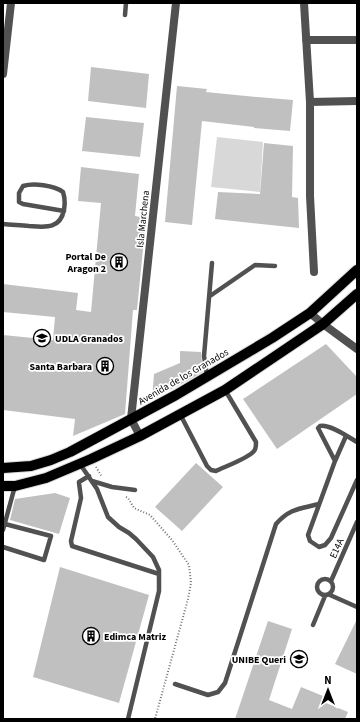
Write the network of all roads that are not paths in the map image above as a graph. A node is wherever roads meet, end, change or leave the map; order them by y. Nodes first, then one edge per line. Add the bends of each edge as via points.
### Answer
1 (11, 3) edge
2 (126, 3) edge
3 (176, 3) edge
4 (304, 3) edge
5 (125, 15) dead end
6 (306, 40) junction
7 (357, 40) edge
8 (3, 74) edge
9 (357, 101) edge
10 (310, 102) junction
11 (64, 210) junction
12 (3, 224) edge
13 (212, 263) dead end
14 (275, 266) dead end
15 (357, 270) edge
16 (314, 272) dead end
17 (357, 294) edge
18 (210, 296) junction
19 (310, 313) junction
20 (323, 324) junction
21 (357, 349) edge
22 (207, 376) junction
23 (225, 390) junction
24 (180, 414) junction
25 (131, 419) junction
26 (140, 436) junction
27 (346, 436) junction
28 (357, 442) edge
29 (335, 461) junction
30 (80, 464) junction
31 (3, 468) edge
32 (90, 478) junction
33 (357, 480) edge
34 (3, 486) edge
35 (15, 486) junction
36 (135, 490) dead end
37 (320, 504) junction
38 (357, 522) edge
39 (5, 524) junction
40 (3, 530) edge
41 (3, 547) edge
42 (159, 574) junction
43 (331, 581) junction
44 (327, 596) junction
45 (357, 608) edge
46 (313, 625) dead end
47 (175, 684) dead end
48 (128, 719) edge

1 - 8 street
2 - 5 lane
3 - 25 street, Isla Marchena
4 - 6 street
6 - 7 street
6 - 10 street
9 - 10 street
10 - 16 street via 310,196
11 - 11 lane via 64,196 60,189 27,184 20,189 18,198 22,204
11 - 12 lane via 61,220 50,227
13 - 18 lane
14 - 18 lane via 255,266
15 - 19 main road, Avenida de los Granados
17 - 20 main road
18 - 22 lane via 204,356
19 - 20 street
19 - 22 main road, Avenida de los Granados
20 - 21 street
20 - 23 main road
22 - 25 main road, Avenida de los Granados
23 - 24 main road
23 - 24 lane via 256,442 254,452 248,456 216,471 211,470
24 - 26 main road
25 - 26 street
25 - 31 main road, Avenida de los Granados via 51,460 31,466
26 - 30 main road
27 - 28 lane
27 - 29 lane
27 - 29 lane via 323,425 318,428
29 - 37 lane
30 - 32 lane
30 - 35 main road via 41,480
32 - 36 lane via 112,488
32 - 42 lane via 102,498 108,517 144,546 153,557
32 - 42 lane via 79,482 81,498 72,546
33 - 37 lane via 331,538 319,547 310,541 308,535
34 - 35 main road
35 - 39 lane
37 - 47 lane via 292,511 276,524 225,683 218,692 208,695
38 - 43 lane, E14A
39 - 40 lane
39 - 41 lane via 51,536 44,560
42 - 48 lane via 159,592
43 - 44 lane via 334,585 333,591
43 - 44 lane via 320,580 317,584 320,594
44 - 45 lane
44 - 46 lane

